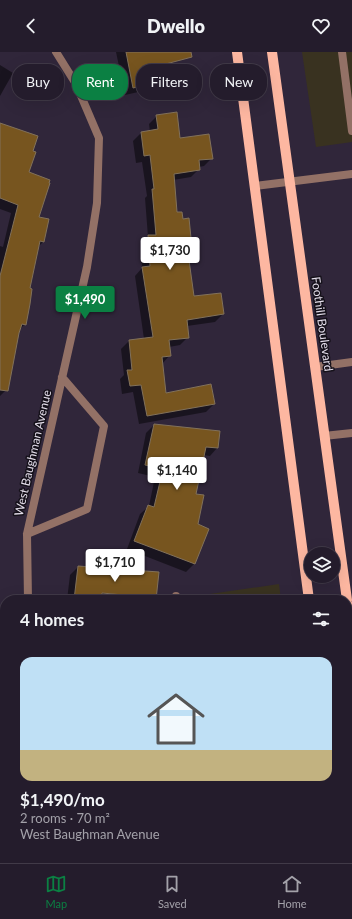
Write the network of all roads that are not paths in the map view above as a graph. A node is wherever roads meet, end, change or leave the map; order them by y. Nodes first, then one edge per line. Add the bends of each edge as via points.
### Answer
1 (56, 52) edge
2 (237, 52) edge
3 (272, 52) edge
4 (342, 52) edge
5 (352, 131) edge
6 (352, 174) edge
7 (289, 180) junction
8 (255, 186) junction
9 (352, 362) edge
10 (315, 367) junction
11 (62, 377) junction
12 (352, 433) edge
13 (324, 436) junction
14 (27, 534) junction
15 (28, 595) edge
16 (308, 595) edge
17 (345, 595) edge

1 - 11 street, West Baughman Avenue via 76,84 99,138 97,203 87,266
2 - 8 main road
3 - 7 main road, Foothill Boulevard
4 - 5 street
6 - 7 street
7 - 8 street
7 - 10 main road, Foothill Boulevard
8 - 16 main road
9 - 10 street
10 - 13 main road, Foothill Boulevard
11 - 14 street, West Baughman Avenue
11 - 14 street, West Baughman Avenue via 104,426 87,509
12 - 13 street
13 - 17 main road, Foothill Boulevard
14 - 15 street, West Baughman Avenue

